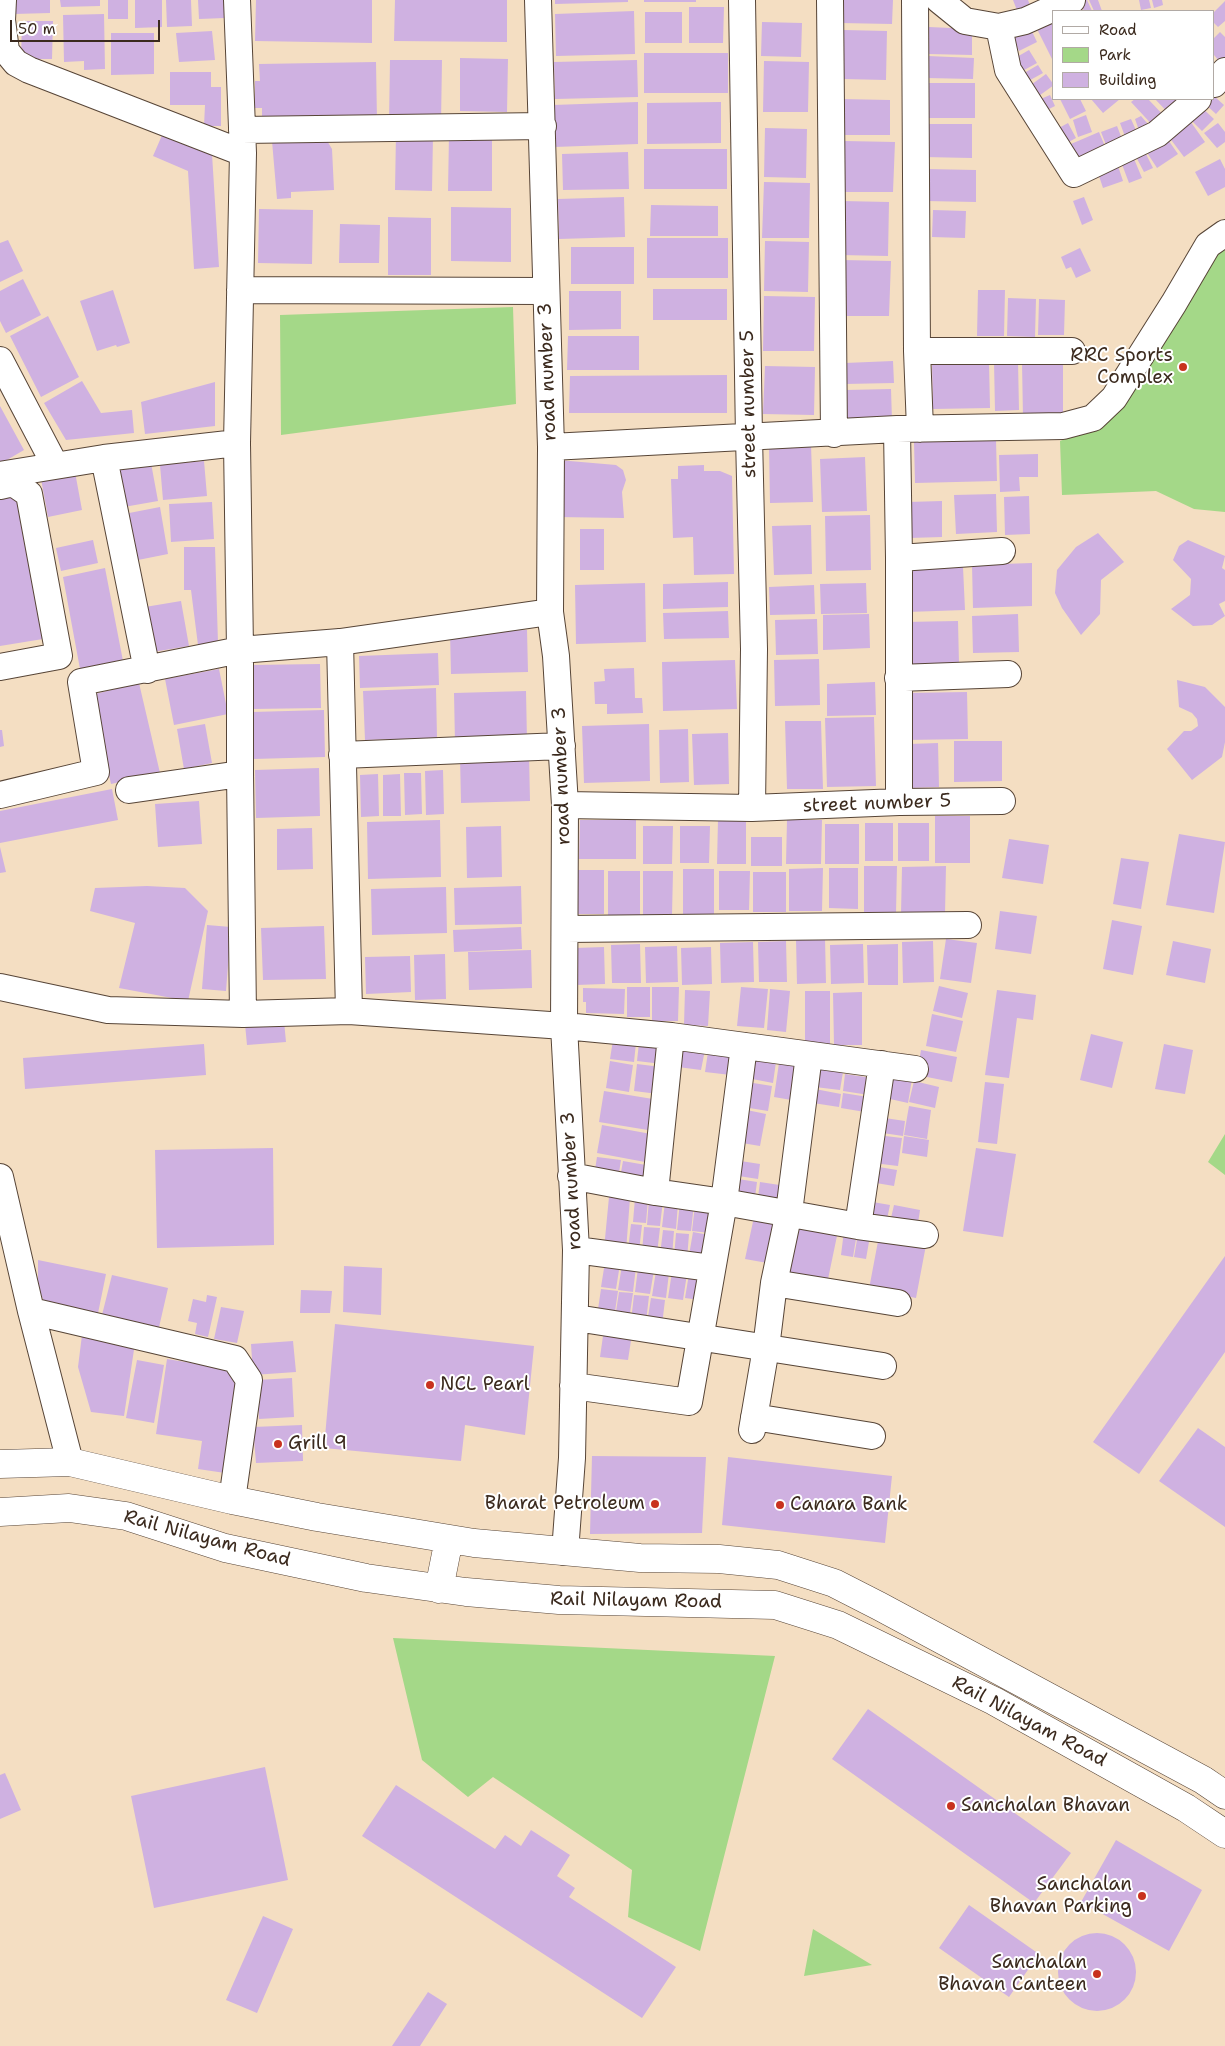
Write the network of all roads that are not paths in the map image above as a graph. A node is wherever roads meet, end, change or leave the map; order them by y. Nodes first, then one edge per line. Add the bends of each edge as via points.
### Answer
1 (2, 0) edge
2 (237, 0) edge
3 (538, 0) edge
4 (742, 0) edge
5 (830, 0) edge
6 (915, 0) edge
7 (938, 0) edge
8 (1072, 0) edge
9 (999, 27) junction
10 (1225, 71) edge
11 (1215, 83) edge
12 (1197, 100) edge
13 (543, 126) junction
14 (242, 142) junction
15 (1225, 233) edge
16 (240, 290) junction
17 (545, 291) junction
18 (917, 351) junction
19 (1072, 351) dead end
20 (0, 360) edge
21 (909, 429) junction
22 (834, 434) junction
23 (749, 437) junction
24 (237, 443) junction
25 (551, 447) junction
26 (104, 458) junction
27 (55, 465) junction
28 (0, 475) edge
29 (0, 486) edge
30 (1002, 551) dead end
31 (899, 558) junction
32 (550, 612) junction
33 (340, 642) junction
34 (240, 650) junction
35 (0, 667) edge
36 (147, 670) junction
37 (1008, 674) dead end
38 (898, 678) junction
39 (562, 746) junction
40 (342, 755) junction
41 (240, 774) junction
42 (129, 790) dead end
43 (0, 795) edge
44 (899, 802) junction
45 (1002, 802) dead end
46 (565, 805) junction
47 (752, 808) junction
48 (968, 925) dead end
49 (566, 929) junction
50 (0, 986) edge
51 (348, 1011) junction
52 (243, 1014) junction
53 (564, 1026) junction
54 (671, 1036) junction
55 (744, 1046) junction
56 (809, 1055) junction
57 (882, 1064) junction
58 (914, 1069) dead end
59 (0, 1176) edge
60 (571, 1176) junction
61 (655, 1192) junction
62 (724, 1202) junction
63 (789, 1212) junction
64 (858, 1226) junction
65 (924, 1235) dead end
66 (576, 1250) junction
67 (711, 1268) junction
68 (774, 1284) junction
69 (898, 1303) dead end
70 (31, 1311) junction
71 (576, 1318) junction
72 (700, 1338) junction
73 (766, 1348) junction
74 (883, 1366) dead end
75 (573, 1386) junction
76 (872, 1436) dead end
77 (70, 1462) junction
78 (0, 1464) edge
79 (232, 1500) junction
80 (48, 1508) junction
81 (0, 1512) edge
82 (0, 1530) edge
83 (449, 1539) junction
84 (564, 1552) junction
85 (439, 1589) junction
86 (1225, 1795) edge
87 (1225, 1834) edge

1 - 14 street via 6,51 16,63 28,70
2 - 14 street
3 - 13 street, road number 3
4 - 23 street, street number 5
5 - 22 street
6 - 18 street
7 - 9 street via 965,21
8 - 9 street via 1025,21
9 - 12 street via 1008,70 1074,174 1156,134
10 - 11 street
13 - 14 street
13 - 17 street, road number 3
14 - 16 street
15 - 21 street via 1208,245 1114,398 1093,418 1063,426
16 - 17 street
16 - 24 street
17 - 25 street, road number 3
18 - 19 street
18 - 21 street
20 - 27 street
21 - 22 street
21 - 31 street
22 - 23 street
23 - 25 street
23 - 47 street, street number 5 via 754,649
24 - 26 street
24 - 34 street
25 - 32 street, road number 3
26 - 27 street
26 - 36 street
27 - 28 street
29 - 35 street via 13,483 29,494 59,656
30 - 31 street
31 - 38 street
32 - 33 street
32 - 39 street, road number 3
33 - 34 street
33 - 40 street
34 - 36 street
34 - 41 street
36 - 43 street via 80,682 96,772
37 - 38 street
38 - 44 street
39 - 40 street
39 - 46 street, road number 3
40 - 51 street
41 - 42 street
41 - 52 street
44 - 45 street, street number 5
44 - 47 street, street number 5
46 - 47 street, street number 5
46 - 49 street, road number 3
48 - 49 street
49 - 53 street, road number 3
50 - 52 street via 108,1010
51 - 52 street
51 - 53 street
53 - 54 street
53 - 60 street, road number 3
54 - 55 street
54 - 61 street
55 - 56 street
55 - 62 street
56 - 57 street
56 - 63 street
57 - 58 street
57 - 64 street
59 - 70 street
60 - 61 street
60 - 66 street, road number 3
61 - 62 street
62 - 63 street
62 - 67 street
63 - 64 street
63 - 68 street
64 - 65 street
66 - 67 street
66 - 71 street, road number 3
67 - 72 street
68 - 69 street
68 - 73 street
70 - 77 street
70 - 79 street via 235,1359 249,1380
71 - 72 street
71 - 75 street, road number 3
72 - 73 street
72 - 75 street via 689,1402
73 - 74 street
73 - 76 street via 753,1423
75 - 84 street, road number 3 via 572,1458
77 - 78 main road, Rail Nilayam Road
77 - 79 main road, Rail Nilayam Road
79 - 83 main road, Rail Nilayam Road
80 - 81 main road, Rail Nilayam Road
80 - 82 main road
80 - 85 main road, Rail Nilayam Road via 126,1516 225,1548 366,1578
83 - 84 main road, Rail Nilayam Road
83 - 85 main road
84 - 86 main road, Rail Nilayam Road via 778,1565 834,1583 1195,1775
85 - 87 main road, Rail Nilayam Road via 559,1600 775,1605 838,1625 994,1701 1186,1808

